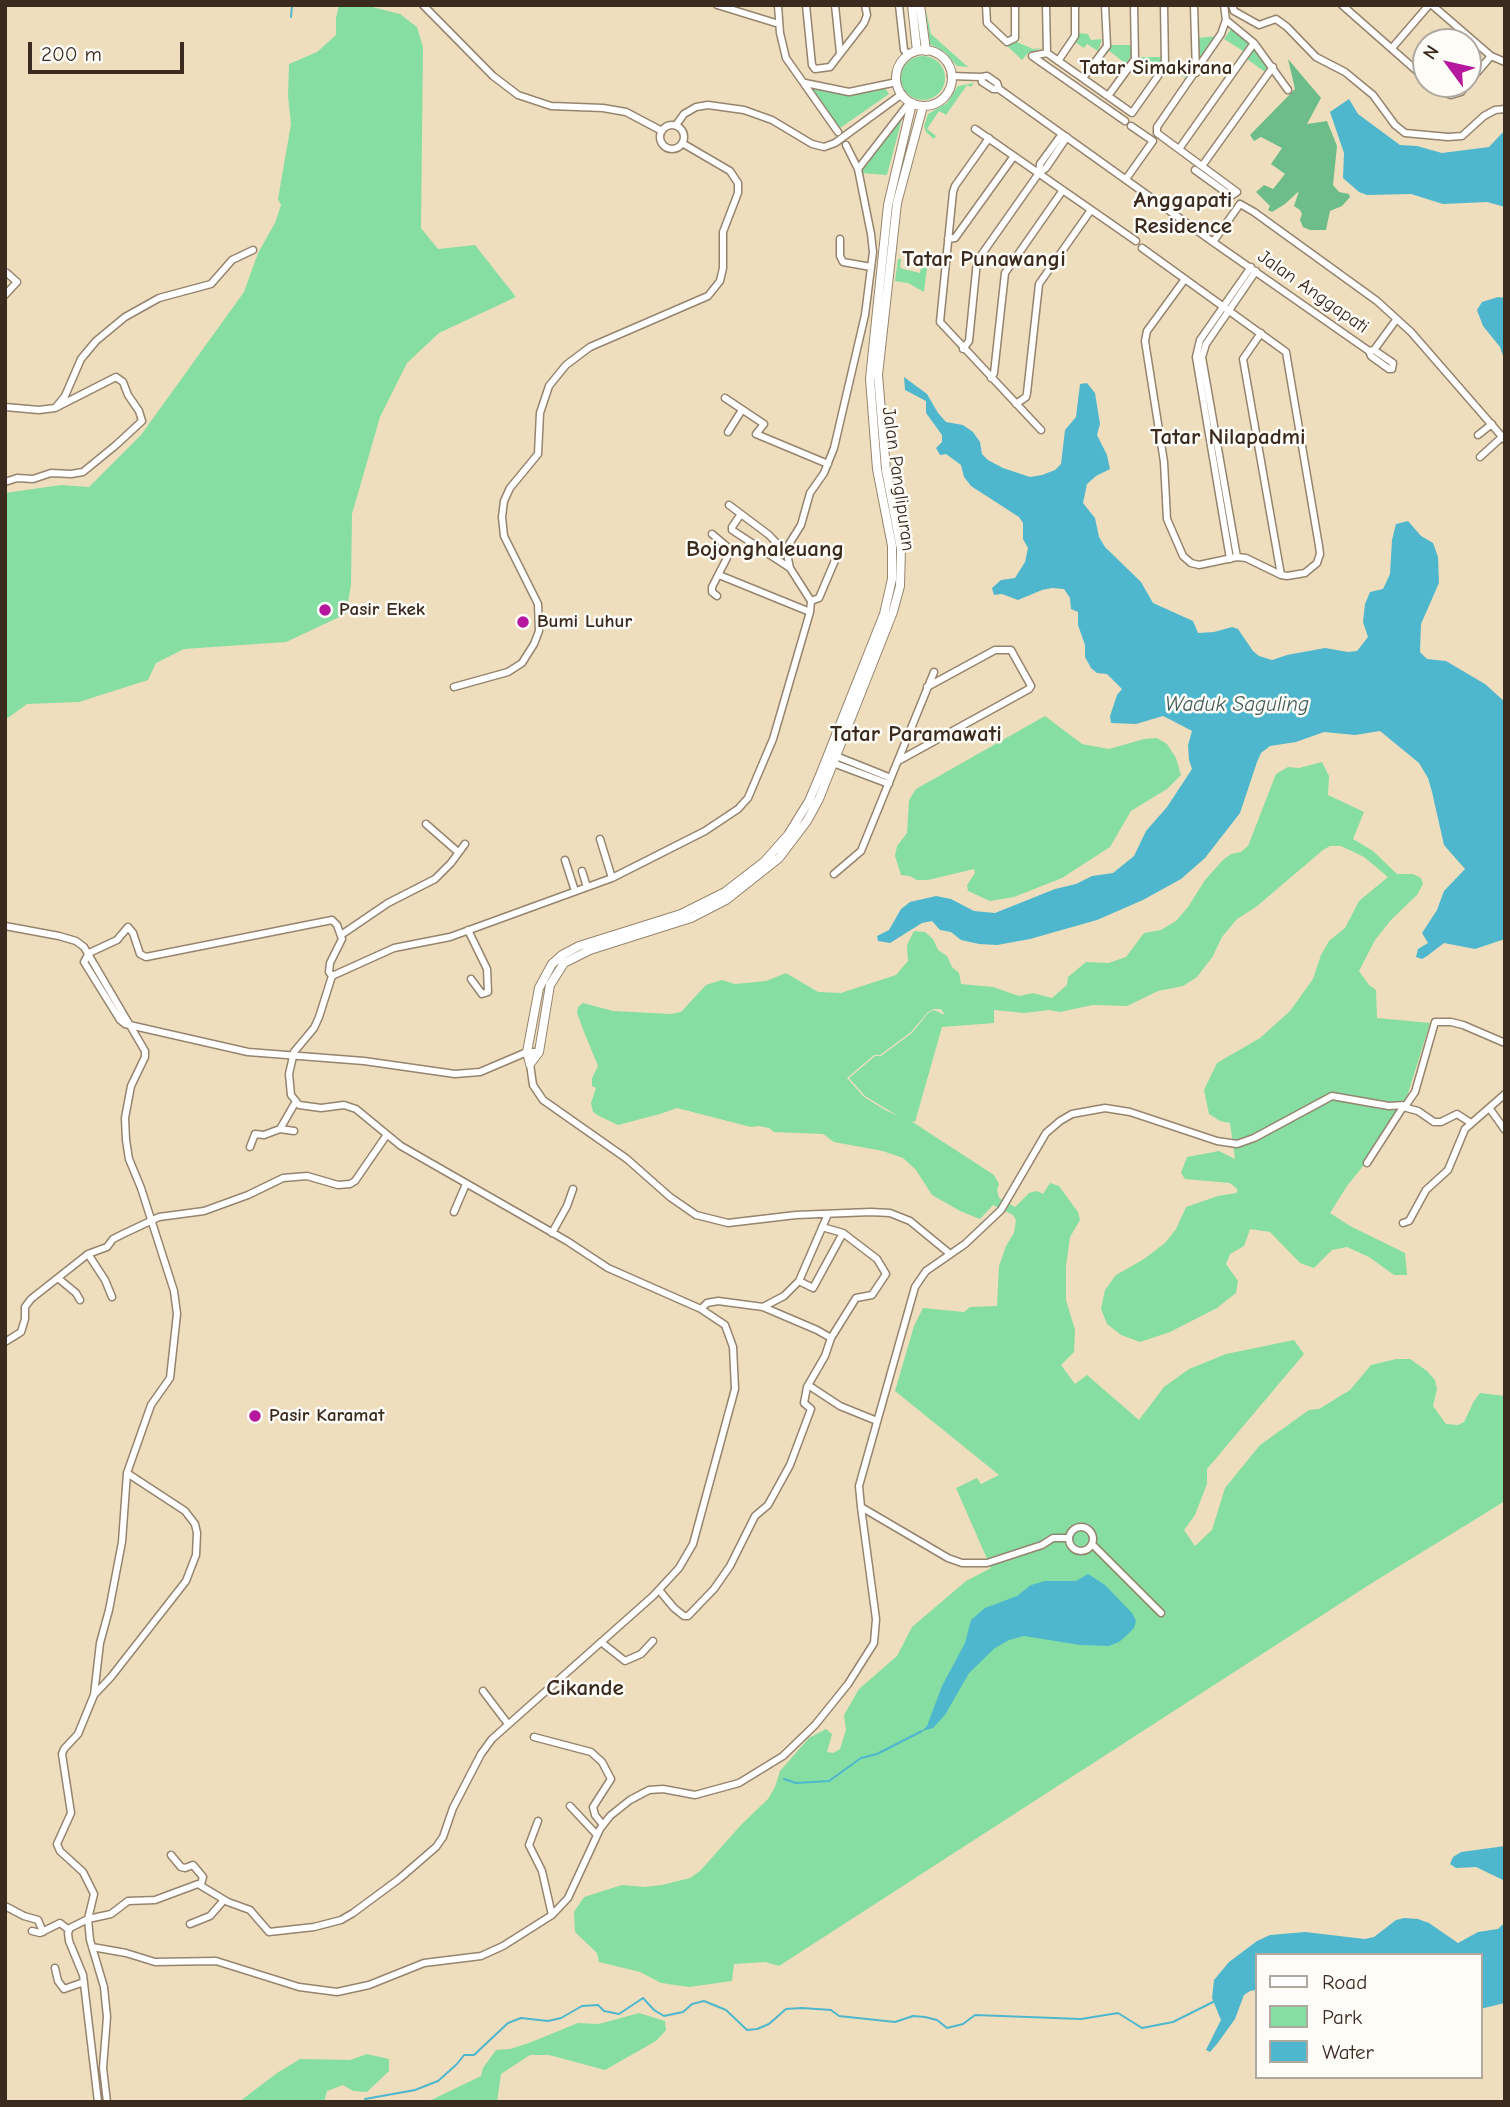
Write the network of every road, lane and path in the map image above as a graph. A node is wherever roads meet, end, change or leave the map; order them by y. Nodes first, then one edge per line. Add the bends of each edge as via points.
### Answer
1 (423, 5) edge
2 (718, 5) edge
3 (778, 5) edge
4 (806, 5) edge
5 (835, 5) edge
6 (865, 5) edge
7 (898, 5) edge
8 (912, 5) edge
9 (920, 5) edge
10 (986, 5) edge
11 (1016, 5) edge
12 (1046, 5) edge
13 (1075, 5) edge
14 (1105, 5) edge
15 (1134, 5) edge
16 (1164, 5) edge
17 (1194, 5) edge
18 (1224, 5) edge
19 (1232, 5) edge
20 (1342, 5) edge
21 (1430, 5) edge
22 (1226, 20) junction
23 (779, 24) junction
24 (1254, 43) junction
25 (1392, 48) junction
26 (917, 52) junction
27 (840, 53) junction
28 (1047, 53) junction
29 (1491, 57) junction
30 (1058, 61) junction
31 (1505, 62) edge
32 (1412, 66) edge
33 (1273, 67) junction
34 (1482, 68) edge
35 (1196, 73) junction
36 (951, 75) junction
37 (1083, 78) junction
38 (897, 82) junction
39 (805, 83) junction
40 (1288, 90) dead end
41 (902, 94) junction
42 (1108, 96) junction
43 (911, 102) junction
44 (923, 106) junction
45 (1505, 109) edge
46 (676, 125) junction
47 (975, 129) dead end
48 (662, 131) junction
49 (838, 132) dead end
50 (1064, 135) junction
51 (989, 138) junction
52 (682, 143) junction
53 (846, 145) dead end
54 (1179, 149) junction
55 (1014, 156) junction
56 (1202, 166) junction
57 (858, 169) junction
58 (1195, 170) dead end
59 (1039, 173) junction
60 (1126, 179) junction
61 (1063, 190) junction
62 (1091, 210) junction
63 (840, 239) dead end
64 (948, 239) junction
65 (1136, 241) dead end
66 (1213, 242) junction
67 (1142, 248) dead end
68 (253, 250) dead end
69 (871, 267) junction
70 (1253, 269) junction
71 (7, 273) edge
72 (1185, 279) junction
73 (5, 295) edge
74 (1226, 309) junction
75 (1396, 320) junction
76 (1261, 333) junction
77 (964, 349) junction
78 (991, 378) junction
79 (725, 398) dead end
80 (1016, 404) junction
81 (5, 407) edge
82 (55, 408) junction
83 (742, 410) junction
84 (1492, 424) junction
85 (1041, 430) dead end
86 (729, 432) dead end
87 (1478, 435) dead end
88 (1503, 438) edge
89 (1480, 457) dead end
90 (828, 464) junction
91 (5, 482) edge
92 (729, 505) dead end
93 (741, 514) junction
94 (712, 534) dead end
95 (839, 551) dead end
96 (786, 553) junction
97 (1233, 558) junction
98 (790, 568) junction
99 (719, 575) junction
100 (1281, 575) junction
101 (717, 596) dead end
102 (811, 601) junction
103 (810, 612) junction
104 (934, 672) dead end
105 (864, 675) junction
106 (454, 687) dead end
107 (927, 687) junction
108 (834, 759) junction
109 (898, 761) junction
110 (890, 781) junction
111 (426, 824) dead end
112 (600, 839) dead end
113 (464, 844) dead end
114 (458, 852) junction
115 (565, 860) dead end
116 (582, 871) dead end
117 (834, 874) dead end
118 (612, 878) junction
119 (587, 887) junction
120 (575, 891) junction
121 (661, 925) junction
122 (5, 926) edge
123 (468, 930) junction
124 (341, 935) junction
125 (89, 953) junction
126 (332, 975) junction
127 (471, 979) dead end
128 (132, 1027) junction
129 (1505, 1043) edge
130 (527, 1052) junction
131 (539, 1052) junction
132 (293, 1054) junction
133 (530, 1064) junction
134 (1505, 1094) edge
135 (295, 1103) junction
136 (1402, 1107) junction
137 (1490, 1109) junction
138 (1471, 1123) junction
139 (280, 1129) junction
140 (1505, 1130) edge
141 (294, 1131) dead end
142 (386, 1136) junction
143 (250, 1147) dead end
144 (1367, 1163) dead end
145 (466, 1184) junction
146 (573, 1189) dead end
147 (454, 1212) dead end
148 (828, 1213) junction
149 (150, 1221) junction
150 (1403, 1223) dead end
151 (822, 1227) junction
152 (552, 1233) junction
153 (843, 1233) junction
154 (949, 1253) junction
155 (88, 1254) junction
156 (59, 1279) junction
157 (799, 1281) junction
158 (112, 1297) dead end
159 (80, 1300) dead end
160 (763, 1307) junction
161 (701, 1309) junction
162 (21, 1332) junction
163 (5, 1333) edge
164 (831, 1338) junction
165 (5, 1342) edge
166 (808, 1385) junction
167 (877, 1421) junction
168 (127, 1473) junction
169 (861, 1507) junction
170 (1069, 1538) junction
171 (1092, 1544) junction
172 (659, 1590) junction
173 (1161, 1614) dead end
174 (653, 1641) dead end
175 (601, 1642) junction
176 (483, 1691) dead end
177 (94, 1695) junction
178 (508, 1724) junction
179 (534, 1737) dead end
180 (570, 1806) dead end
181 (538, 1821) dead end
182 (603, 1825) junction
183 (597, 1835) junction
184 (171, 1855) dead end
185 (201, 1884) junction
186 (224, 1900) junction
187 (5, 1906) edge
188 (552, 1915) junction
189 (88, 1919) junction
190 (190, 1924) dead end
191 (69, 1930) junction
192 (32, 1931) dead end
193 (43, 1932) junction
194 (92, 1947) junction
195 (55, 1968) dead end
196 (84, 1982) junction
197 (98, 2102) edge
198 (107, 2102) edge

1 - 48 street via 493,76 518,94 551,106 626,112
2 - 23 street
3 - 23 street
4 - 27 street via 812,65 815,69 830,67
5 - 27 street
6 - 27 street via 864,23
7 - 26 street via 904,51
8 - 26 main road
9 - 26 main road
10 - 11 street via 987,23 1007,42 1015,38
12 - 28 street
13 - 30 street via 1075,36
14 - 37 street via 1107,46
15 - 42 street via 1135,59
16 - 42 street via 1165,66 1132,113
17 - 35 street
18 - 22 street
19 - 45 street via 1234,11 1259,25 1276,19 1287,27 1316,57 1373,94 1405,133 1462,136 1484,116
20 - 25 street
21 - 25 street
21 - 29 street
22 - 24 street
22 - 35 street
23 - 39 street via 786,58
24 - 33 street
24 - 54 street
25 - 32 street
26 - 36 main road via 943,58
26 - 38 main road via 899,67
28 - 30 street
28 - 60 street via 1032,56 1153,141
29 - 31 street
29 - 34 street
30 - 37 street
33 - 40 street
33 - 56 street
35 - 54 street via 1157,127 1157,133
36 - 44 main road via 946,95
36 - 50 street, Jalan Anggapati via 981,77 982,82
37 - 42 street
38 - 39 street via 849,92
38 - 41 main road
39 - 49 street
41 - 43 main road
41 - 46 street via 824,148 744,110 696,107
43 - 44 main road
43 - 57 street
43 - 105 main road, Jalan Panglipuran via 888,205 870,379 879,485 892,546 892,579
44 - 105 main road, Jalan Panglipuran via 897,203 878,375 901,576 893,612
46 - 48 street
46 - 52 street via 683,133
47 - 51 street
48 - 52 street via 660,138 667,148
50 - 59 street
50 - 60 street, Jalan Anggapati
51 - 55 street
51 - 64 street via 955,186
52 - 106 street via 730,172 738,183 723,232 720,281 708,296 590,347 549,386 540,413 538,454 510,488 502,517 504,536 538,604 534,644 522,663 508,672
53 - 57 street
54 - 56 street
55 - 59 street
55 - 64 street via 955,239
56 - 58 street via 1237,189 1231,196
57 - 69 street via 871,234
59 - 61 street
59 - 77 street via 977,261 969,341
60 - 66 street, Jalan Anggapati
61 - 62 street
61 - 78 street via 1005,273
62 - 65 street
62 - 80 street via 1039,285 1027,393
63 - 69 street via 843,262
64 - 77 street via 940,322
66 - 70 street, Jalan Anggapati
66 - 75 street via 1243,205 1344,276
67 - 72 street
68 - 82 street via 232,260 211,284 159,298 125,317 81,359
69 - 90 street via 862,328
70 - 74 street
70 - 75 street, Jalan Anggapati via 1372,351
71 - 73 street via 17,282
72 - 74 street
72 - 97 street via 1147,331 1145,341 1164,462 1167,519 1183,556 1191,563
74 - 76 street
74 - 97 street via 1202,357
75 - 84 street via 1422,342
76 - 100 street via 1243,359
76 - 100 street via 1288,357 1320,554 1305,573
77 - 78 street
78 - 80 street
79 - 83 street
80 - 85 street
81 - 82 street
82 - 91 street via 116,377 142,421 83,472
83 - 86 street
83 - 90 street via 764,424 756,435
84 - 87 street
84 - 88 street
88 - 89 street
90 - 96 street via 810,493 801,525
92 - 93 street
93 - 96 street
93 - 98 street via 732,530
94 - 99 street via 731,550
95 - 102 street via 819,598
96 - 98 street
97 - 100 street via 1251,560
98 - 102 street
99 - 101 street via 712,590
99 - 103 street
102 - 103 street
103 - 118 street via 773,739 748,798 705,831
104 - 107 street
105 - 108 main road, Jalan Panglipuran
105 - 121 main road, Jalan Panglipuran via 809,801 788,835 764,862 725,892
107 - 109 street
107 - 109 street via 995,650 1011,650 1031,686
108 - 110 street
108 - 121 main road, Jalan Panglipuran via 807,821 779,858 726,900 703,913
109 - 110 street
110 - 117 street via 861,850
111 - 114 street
112 - 118 street
113 - 114 street
114 - 124 street via 435,879
115 - 120 street
116 - 119 street
118 - 119 street
119 - 120 street
120 - 123 street
121 - 130 main road, Jalan Panglipuran via 579,946 552,964 539,988
121 - 131 main road, Jalan Panglipuran via 564,963 550,985
122 - 125 street via 76,941
123 - 126 street via 394,948
123 - 127 street via 487,969 488,992 482,994
124 - 125 street via 329,920 146,957 140,954 128,927 117,940
124 - 126 street via 329,966
125 - 128 street
126 - 132 street via 314,1028
128 - 132 street via 248,1052
128 - 149 street via 145,1057 131,1086 124,1129
129 - 136 street via 1463,1025 1434,1022 1415,1092
130 - 131 street
130 - 132 street via 480,1072 455,1074
130 - 133 main road, Jalan Panglipuran
131 - 133 main road, Jalan Panglipuran
132 - 135 street via 289,1088
133 - 148 street via 533,1085 543,1100 696,1215 728,1223
134 - 137 street
135 - 139 street
135 - 142 street via 304,1108 351,1107
136 - 138 street via 1434,1122 1457,1114
136 - 144 street
136 - 154 street via 1332,1096 1237,1144 1114,1109 1084,1110 1046,1133 1001,1210
137 - 138 street
137 - 140 street
138 - 150 street via 1448,1170 1426,1190 1409,1221
139 - 141 street
139 - 143 street via 255,1134
142 - 145 street
142 - 149 street via 351,1184 307,1176 283,1178 204,1211
145 - 147 street
145 - 152 street
146 - 152 street
148 - 151 street
148 - 154 street via 890,1213 910,1221
149 - 155 street
149 - 168 street via 174,1291 177,1314 170,1378 151,1405
151 - 153 street
151 - 157 street
152 - 161 street via 625,1277
153 - 157 street via 814,1287
153 - 164 street via 877,1259 886,1274 872,1295 856,1298
154 - 167 street via 926,1271 915,1287
155 - 156 street
155 - 158 street
156 - 159 street
156 - 162 street via 26,1304
157 - 160 street
160 - 161 street via 727,1301 707,1303
160 - 164 street
161 - 172 street via 728,1331 735,1389 693,1544
162 - 163 street
162 - 165 street
164 - 166 street
166 - 167 street via 840,1406
166 - 172 street via 804,1403 811,1409 790,1465 714,1589 684,1616
167 - 169 street via 859,1486
168 - 177 street via 122,1542
168 - 177 street via 185,1511 195,1524 196,1555 186,1581
169 - 170 street via 962,1563 987,1563 1053,1538
169 - 182 street via 876,1619 874,1643 815,1725 783,1756 739,1783 695,1795 649,1790
170 - 171 street via 1076,1550
170 - 171 street via 1075,1528 1085,1527 1092,1534
171 - 173 street
172 - 175 street
174 - 175 street via 641,1654 625,1661
175 - 178 street
176 - 178 street
177 - 189 street via 80,1730 62,1754 71,1813 57,1844 93,1889
178 - 186 street via 481,1754 436,1847 353,1913 314,1927 273,1933 250,1910
179 - 182 street via 591,1752 602,1762 611,1779 593,1807
180 - 183 street
181 - 188 street via 529,1845 542,1871
182 - 183 street
183 - 188 street via 568,1898
184 - 185 street via 181,1867 193,1865 203,1877
185 - 186 street
185 - 189 street via 155,1900 128,1901 111,1914
186 - 190 street via 210,1916
187 - 193 street via 38,1920
188 - 194 street via 481,1956 424,1964 337,1992 299,1987 216,1961 155,1962
189 - 191 street
189 - 194 street
191 - 193 street via 60,1923
191 - 196 street
192 - 193 street
194 - 198 street via 107,2017 103,2068
195 - 196 street via 64,1989
196 - 197 street

